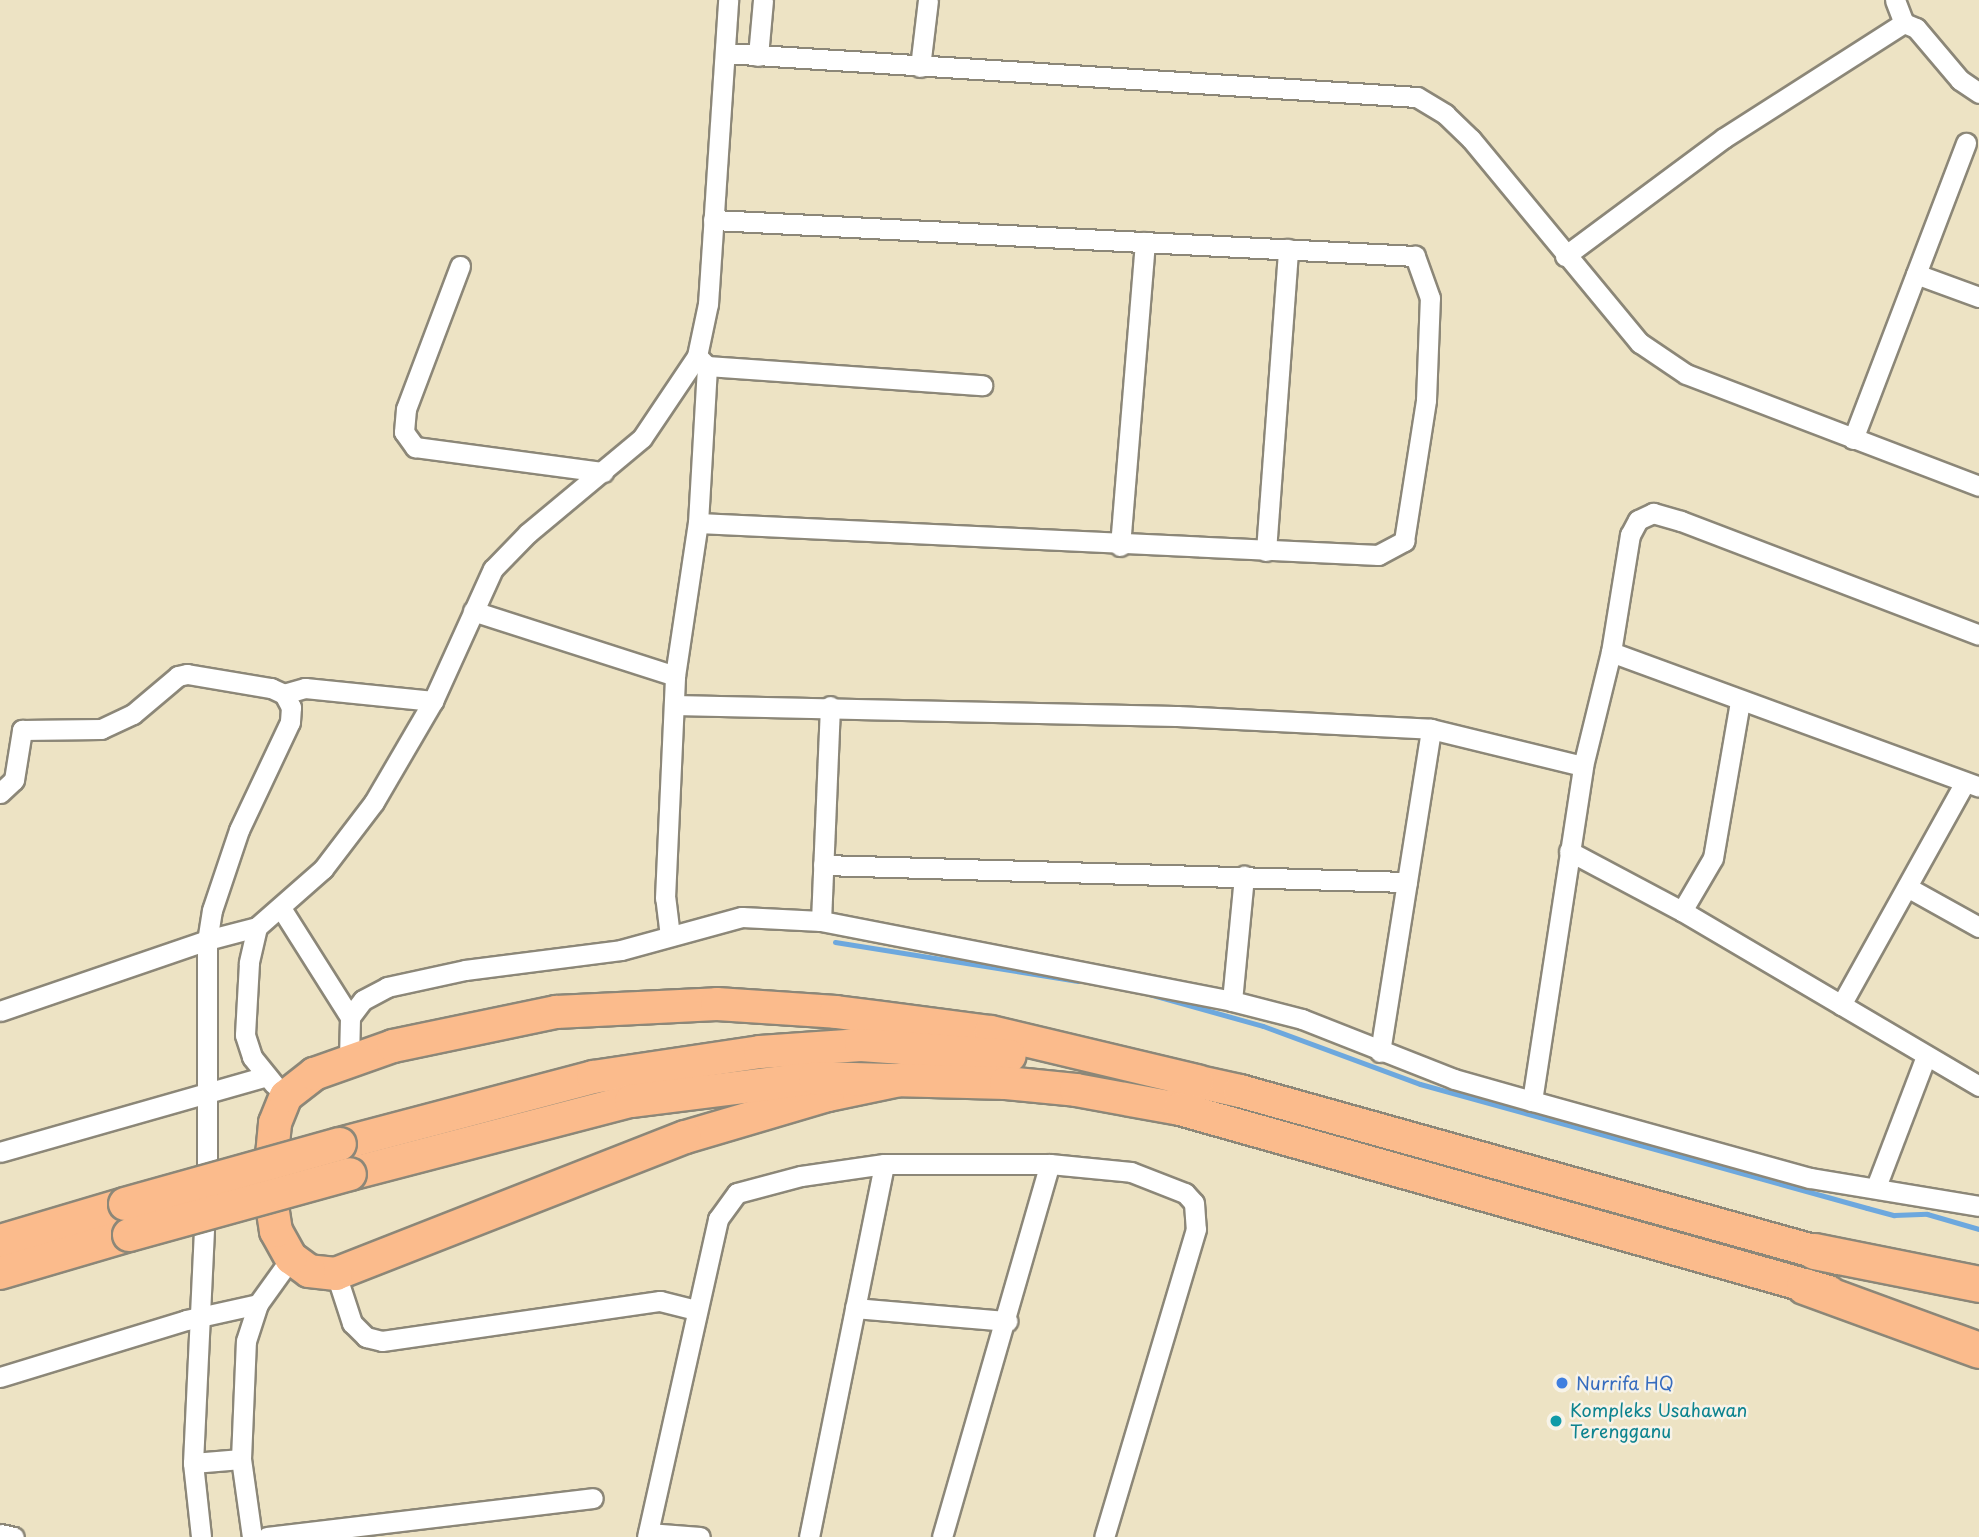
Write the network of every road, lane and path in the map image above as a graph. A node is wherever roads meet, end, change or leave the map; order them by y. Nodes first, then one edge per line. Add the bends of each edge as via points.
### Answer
1 (727, 0) edge
2 (763, 0) edge
3 (928, 0) edge
4 (1895, 0) edge
5 (1904, 23) junction
6 (725, 53) junction
7 (758, 56) junction
8 (920, 67) junction
9 (1979, 93) edge
10 (1966, 143) dead end
11 (713, 220) junction
12 (1145, 242) junction
13 (1288, 249) junction
14 (1565, 256) junction
15 (460, 266) dead end
16 (1916, 274) junction
17 (1979, 298) edge
18 (702, 361) junction
19 (982, 384) dead end
20 (1853, 439) junction
21 (603, 472) junction
22 (1979, 486) edge
23 (698, 523) junction
24 (1120, 545) junction
25 (1266, 551) junction
26 (473, 611) junction
27 (1979, 635) edge
28 (1611, 652) junction
29 (675, 676) junction
30 (284, 694) junction
31 (433, 701) junction
32 (1740, 701) junction
33 (674, 705) junction
34 (830, 706) junction
35 (1431, 729) junction
36 (1583, 766) junction
37 (1972, 785) edge
38 (0, 793) edge
39 (1569, 851) junction
40 (823, 865) junction
41 (1244, 876) junction
42 (1407, 882) junction
43 (1907, 887) junction
44 (281, 908) junction
45 (1682, 911) junction
46 (821, 921) junction
47 (1979, 927) edge
48 (250, 929) junction
49 (670, 936) junction
50 (211, 939) junction
51 (1233, 1001) junction
52 (1841, 1005) junction
53 (0, 1011) edge
54 (350, 1017) junction
55 (1380, 1052) junction
56 (1926, 1056) junction
57 (349, 1059) junction
58 (909, 1078) junction
59 (1197, 1081) junction
60 (276, 1086) junction
61 (1979, 1086) edge
62 (206, 1094) junction
63 (1532, 1101) junction
64 (0, 1152) edge
65 (884, 1164) junction
66 (1050, 1164) junction
67 (1876, 1187) junction
68 (1979, 1206) edge
69 (127, 1219) junction
70 (0, 1241) edge
71 (1814, 1251) junction
72 (290, 1258) junction
73 (0, 1273) edge
74 (336, 1274) junction
75 (1979, 1284) edge
76 (1804, 1286) junction
77 (1979, 1297) edge
78 (258, 1304) junction
79 (855, 1308) junction
80 (697, 1311) junction
81 (207, 1315) junction
82 (1007, 1321) junction
83 (1979, 1332) edge
84 (1979, 1349) edge
85 (0, 1377) edge
86 (241, 1459) junction
87 (193, 1463) junction
88 (593, 1498) dead end
89 (0, 1534) edge
90 (648, 1535) edge
91 (14, 1537) edge
92 (201, 1537) edge
93 (252, 1537) edge
94 (267, 1537) edge
95 (700, 1537) edge
96 (809, 1537) edge
97 (943, 1537) edge
98 (1104, 1537) edge

1 - 6 street
2 - 7 street
3 - 8 street
4 - 5 street
5 - 9 street via 1916,28 1959,80
5 - 14 street via 1724,138
6 - 7 street
6 - 11 street
7 - 8 street
8 - 14 street via 1417,97 1445,114 1471,139
10 - 16 street
11 - 12 street
11 - 18 street
12 - 13 street
12 - 24 street
13 - 25 street
13 - 25 street via 1415,256 1430,298 1426,400 1404,541 1378,555
14 - 20 street via 1640,343 1686,374
15 - 21 street via 406,409 404,432 415,447
16 - 17 street
16 - 20 street
18 - 19 street
18 - 21 street via 642,438
18 - 23 street
20 - 22 street
21 - 26 street via 508,552 493,569
23 - 24 street
23 - 29 street
24 - 25 street
26 - 29 street
26 - 31 street
27 - 28 street via 1653,513 1638,520 1630,535
28 - 32 street
28 - 36 street
29 - 33 street
30 - 31 street via 305,688
30 - 38 street via 187,674 178,676 133,714 101,729 22,730 14,780
30 - 50 street via 291,707 290,722 239,830 212,910
31 - 44 street via 373,802 323,869
32 - 37 street
32 - 45 street via 1713,858
33 - 34 street
33 - 49 street via 664,898
34 - 35 street
34 - 40 street
35 - 36 street
35 - 42 street
36 - 39 street
37 - 43 street
39 - 45 street
39 - 63 street
40 - 41 street
40 - 46 street
41 - 42 street
41 - 51 street
42 - 55 street
43 - 47 street
43 - 52 street
44 - 48 street
44 - 54 street
45 - 52 street
46 - 49 street via 742,917
46 - 51 street
48 - 50 street
48 - 60 street via 245,1035 252,1057
49 - 54 street via 621,950 465,970 387,987 363,1000
50 - 53 street
50 - 62 street
51 - 55 street via 1302,1019
52 - 56 street
54 - 57 street
55 - 63 street
56 - 61 street
56 - 67 street
57 - 59 main road via 556,1012 717,1003 836,1012 991,1032
57 - 60 main road
58 - 69 main road, bridge via 815,1078 631,1101 350,1174
58 - 74 main road via 828,1095 685,1137
58 - 76 main road via 1139,1099
59 - 69 main road, bridge via 889,1046 793,1048 630,1069 340,1144
59 - 71 main road
60 - 62 street
60 - 72 main road via 270,1187 276,1231
62 - 64 street
62 - 81 street
63 - 67 street via 1810,1178
65 - 66 street
65 - 79 street
65 - 80 street via 801,1176 737,1193 718,1219
66 - 82 street
66 - 98 street via 1131,1172 1185,1193 1197,1215
67 - 68 street
69 - 70 main road
69 - 73 main road
71 - 75 highway
71 - 77 main road
72 - 74 main road via 309,1270
72 - 78 street
74 - 80 street via 352,1323 366,1337 382,1341 660,1301
76 - 83 main road
76 - 84 highway
78 - 81 street
78 - 86 street via 246,1341
79 - 82 street
79 - 96 street
80 - 90 street
81 - 85 street
81 - 87 street
82 - 97 street
86 - 87 street
86 - 93 street
87 - 92 street
88 - 94 street
89 - 91 street
90 - 95 street

